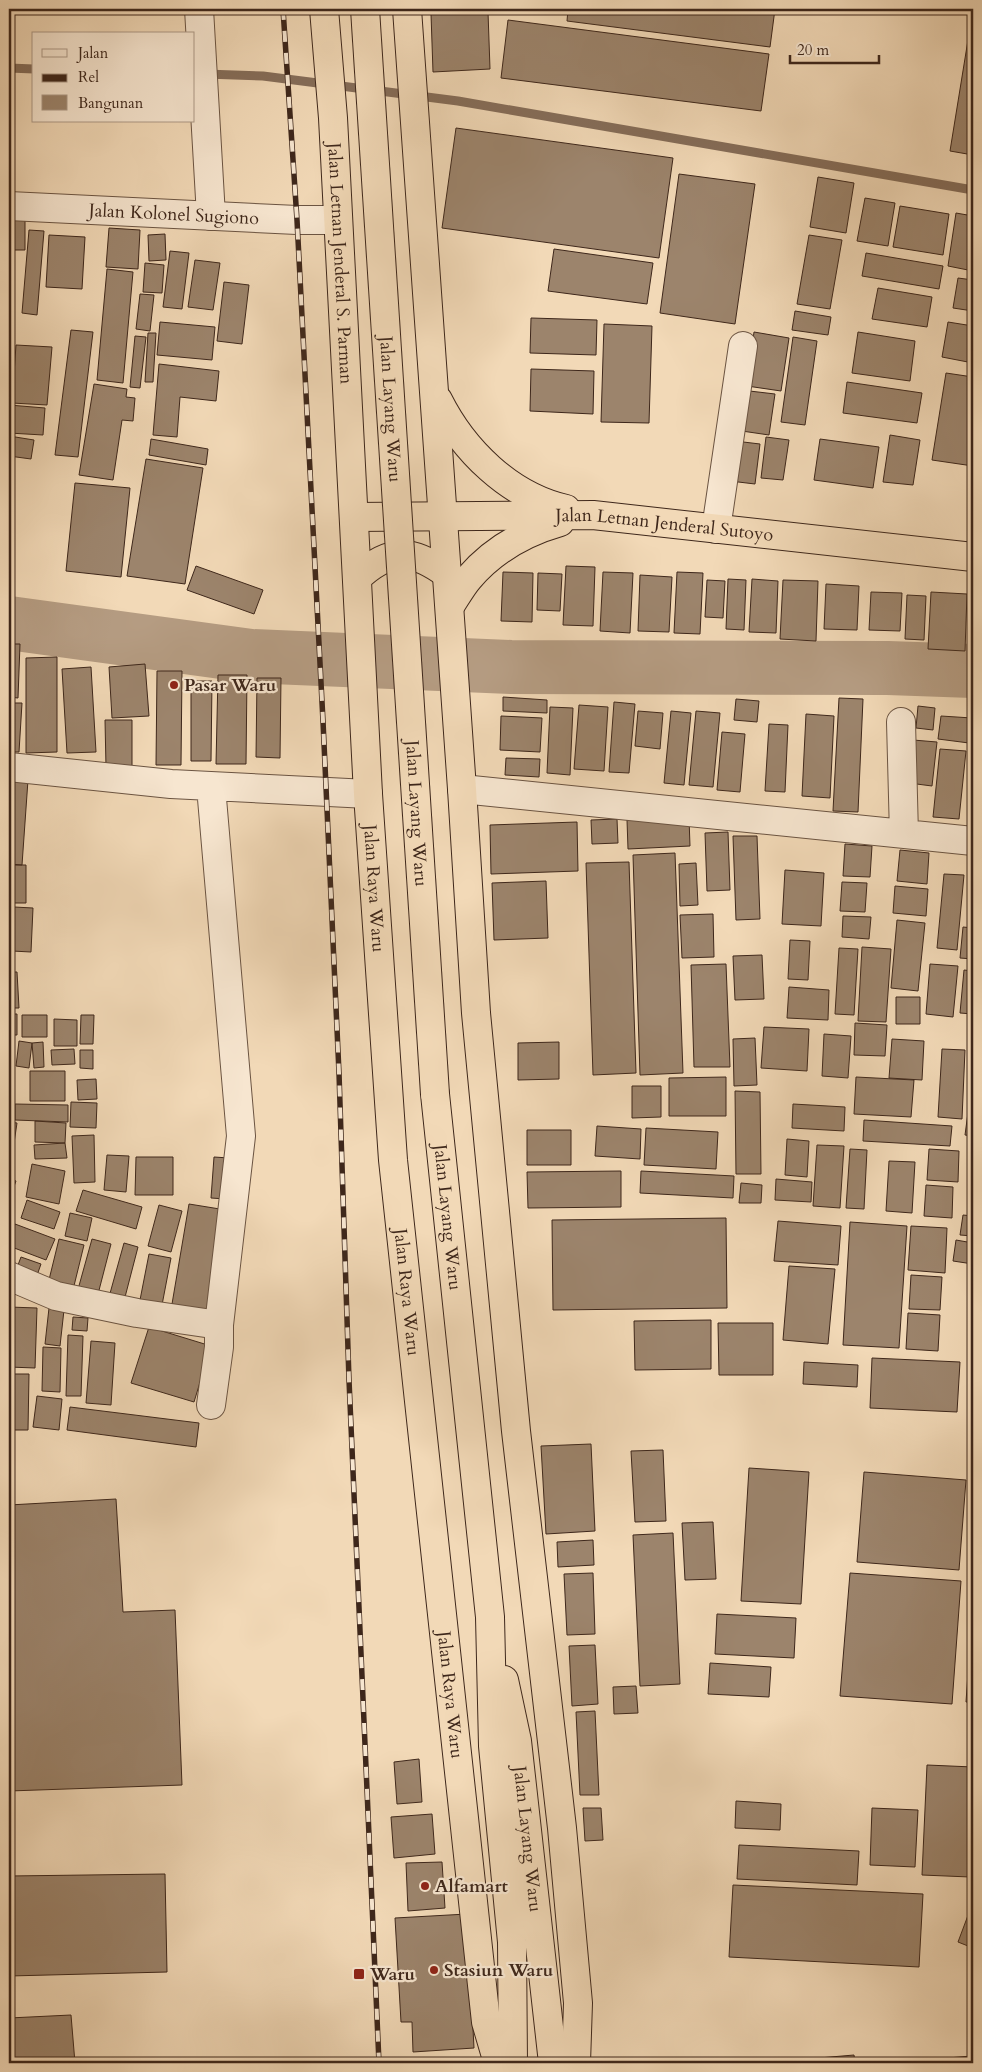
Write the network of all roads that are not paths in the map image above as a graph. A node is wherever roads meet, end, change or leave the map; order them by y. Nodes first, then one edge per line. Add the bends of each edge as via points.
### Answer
1 (199, 9) edge
2 (324, 9) edge
3 (365, 9) edge
4 (407, 9) edge
5 (9, 206) edge
6 (211, 216) junction
7 (338, 220) junction
8 (743, 346) dead end
9 (434, 392) junction
10 (593, 515) junction
11 (443, 516) junction
12 (354, 517) junction
13 (716, 529) junction
14 (973, 557) edge
15 (447, 574) junction
16 (357, 578) junction
17 (450, 612) junction
18 (901, 722) dead end
19 (9, 767) edge
20 (211, 787) junction
21 (462, 789) junction
22 (368, 794) junction
23 (904, 834) junction
24 (973, 841) edge
25 (9, 1276) edge
26 (219, 1325) junction
27 (212, 1405) dead end
28 (490, 1617) junction
29 (498, 2063) edge
30 (514, 2063) edge
31 (553, 2063) edge
32 (576, 2063) edge

1 - 6 street
2 - 7 highway, Jalan Letnan Jenderal S. Parman
3 - 28 highway, Jalan Layang Waru, bridge via 435,1094
4 - 9 highway
5 - 6 street, Jalan Kolonel Sugiono
6 - 7 street, Jalan Kolonel Sugiono
7 - 12 highway, Jalan Letnan Jenderal S. Parman
8 - 13 street
9 - 10 highway via 450,423 471,451 497,475 526,494 559,508
9 - 11 highway
10 - 11 highway, Jalan Letnan Jenderal Sutoyo
10 - 13 highway, Jalan Letnan Jenderal Sutoyo
10 - 17 highway via 558,522 525,534 495,553 469,578
11 - 12 highway, Jalan Letnan Jenderal Sutoyo
11 - 15 highway
12 - 16 highway, Jalan Raya Waru
13 - 14 highway, Jalan Letnan Jenderal Sutoyo
15 - 16 highway via 430,561 410,555 390,556 372,564
15 - 17 highway
16 - 22 highway, Jalan Raya Waru
17 - 21 highway
18 - 23 street
19 - 20 street
20 - 22 street
20 - 26 street via 241,1136
21 - 23 street
21 - 32 highway via 476,1012 515,1421 562,1828 578,2003
22 - 29 highway, Jalan Raya Waru via 393,1160 486,2022
23 - 24 street
25 - 26 street via 56,1296 136,1313
26 - 27 street
28 - 30 highway, Jalan Layang Waru via 493,1746 512,1942
28 - 31 highway, Jalan Layang Waru via 517,1741

